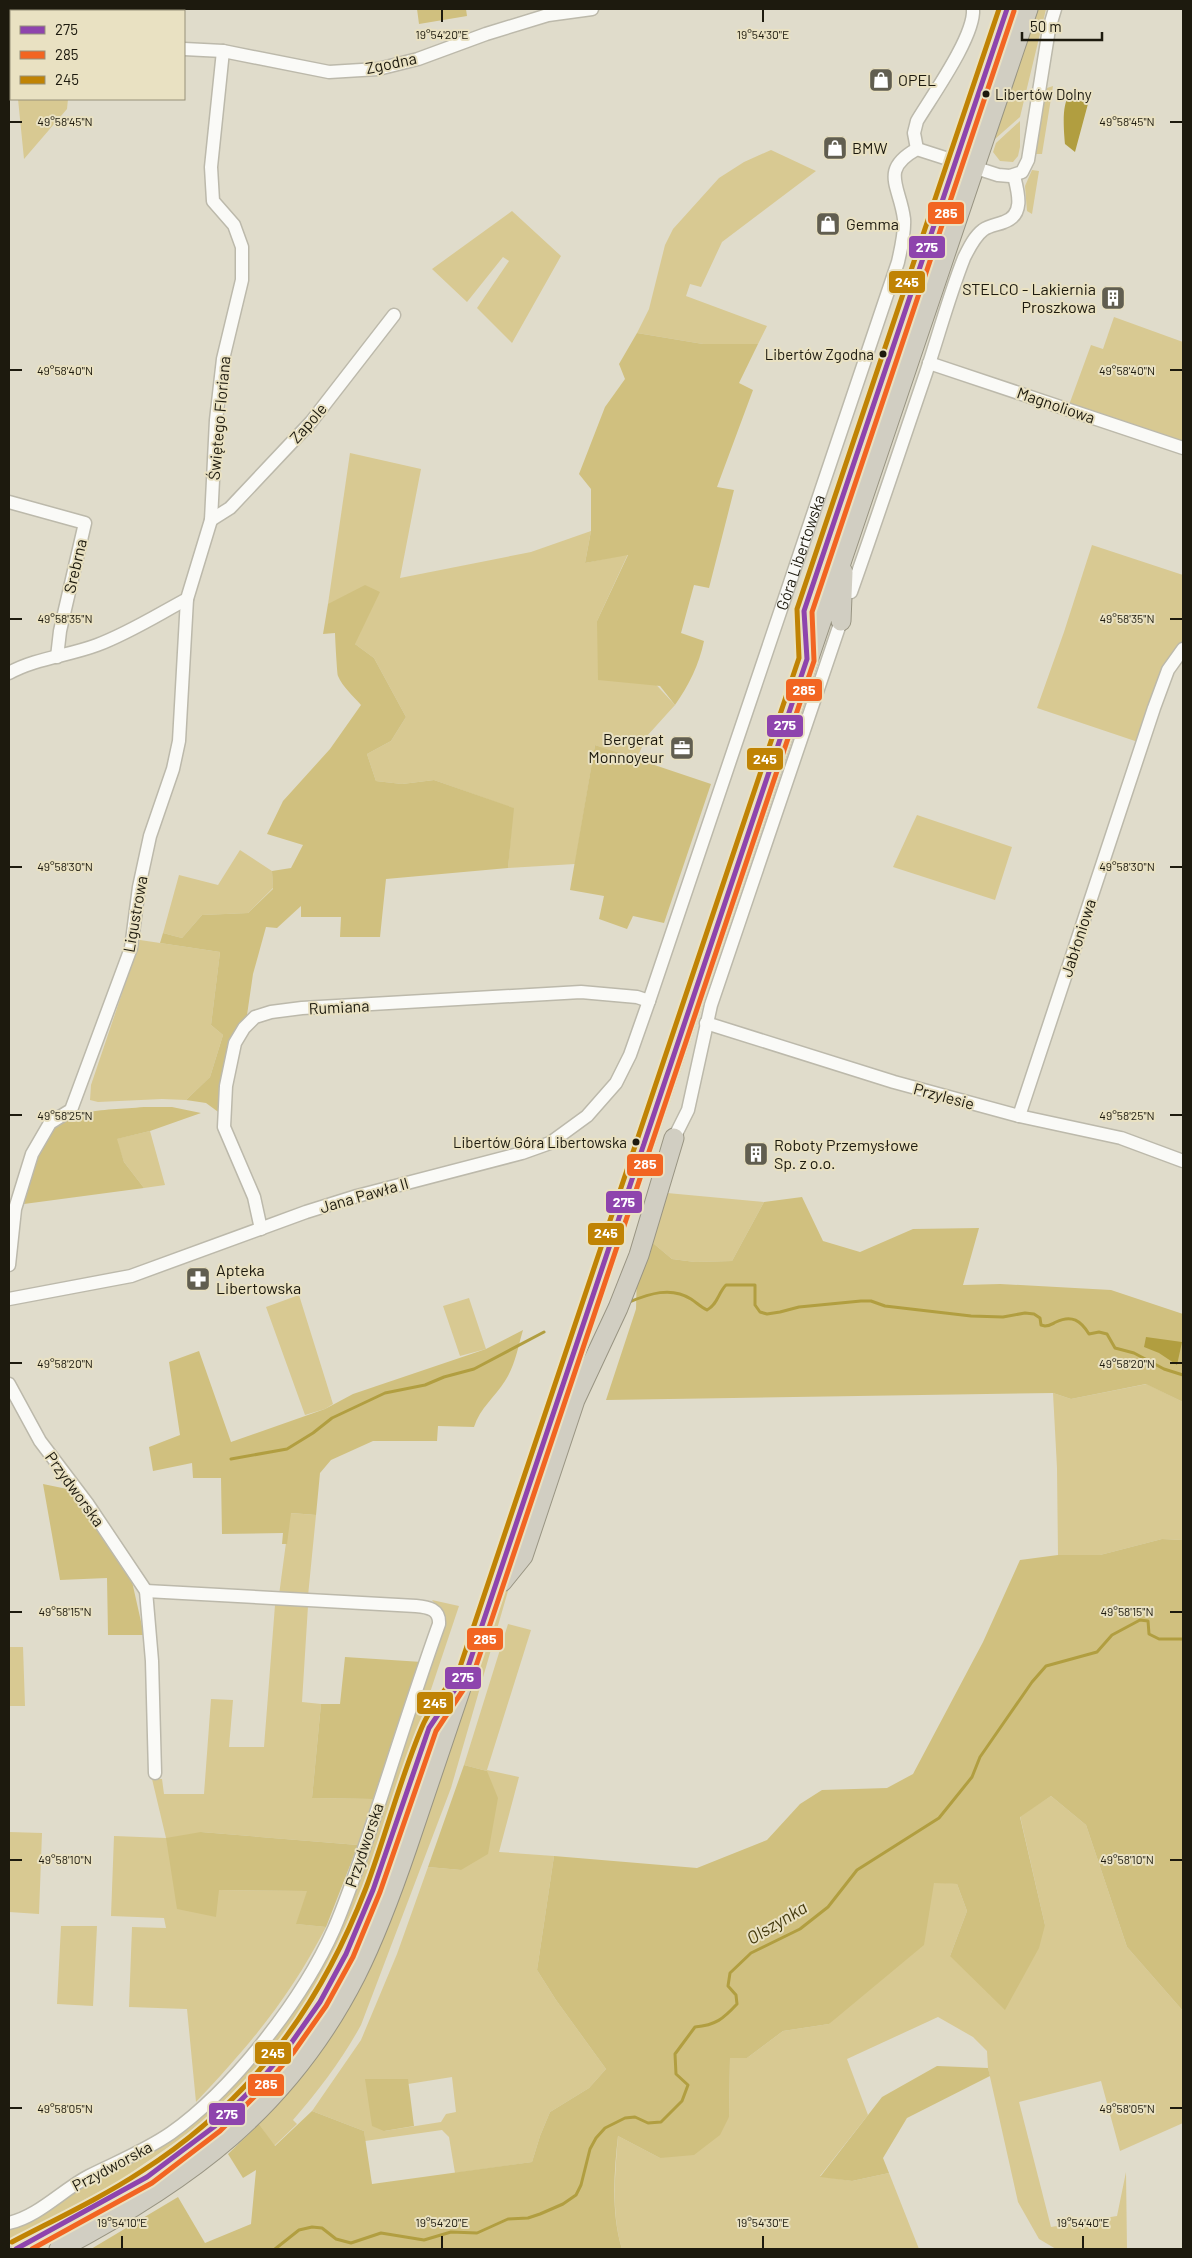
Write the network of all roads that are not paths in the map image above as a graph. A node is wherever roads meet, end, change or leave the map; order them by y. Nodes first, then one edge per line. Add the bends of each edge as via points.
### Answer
1 (592, 9) edge
2 (973, 9) edge
3 (1007, 9) edge
4 (1028, 9) edge
5 (1055, 9) edge
6 (185, 49) edge
7 (224, 51) junction
8 (917, 149) junction
9 (956, 162) junction
10 (974, 169) junction
11 (1014, 176) junction
12 (394, 315) dead end
13 (929, 362) junction
14 (1183, 448) edge
15 (9, 502) edge
16 (211, 520) junction
17 (843, 554) junction
18 (851, 592) dead end
19 (187, 599) junction
20 (841, 621) joint
21 (1183, 649) edge
22 (57, 657) junction
23 (807, 660) junction
24 (9, 673) edge
25 (650, 1001) junction
26 (706, 1024) junction
27 (1019, 1116) junction
28 (674, 1138) joint
29 (1183, 1160) edge
30 (261, 1228) junction
31 (9, 1265) edge
32 (9, 1299) edge
33 (9, 1384) edge
34 (146, 1591) junction
35 (493, 1593) junction
36 (466, 1673) junction
37 (155, 1773) dead end
38 (9, 2223) edge
39 (16, 2249) edge
40 (59, 2249) edge

1 - 7 street, Zgodna via 548,15 418,59 378,69 329,72
2 - 8 street via 962,45 917,121 914,133
3 - 9 highway, Góra Libertowska
4 - 10 highway, Góra Libertowska
5 - 11 street via 1048,29 1028,160 1022,172
6 - 7 street, Zgodna
7 - 16 street, Świętego Floriana via 210,167 213,201 234,225 242,247 242,280 218,400
8 - 9 street
8 - 25 street, Góra Libertowska via 901,159 895,169 904,221 898,262
9 - 10 street
9 - 23 highway, Góra Libertowska via 804,610
10 - 11 street
10 - 17 highway, Góra Libertowska
11 - 13 street via 1019,195 1018,209 1011,219 986,228 972,241 948,299
12 - 16 street, Zapole via 311,422 230,508
13 - 14 street, Magnoliowa
13 - 18 street
15 - 22 street, Srebrna via 85,523
16 - 19 street, Świętego Floriana
17 - 20 highway
17 - 23 highway, Góra Libertowska
19 - 22 street via 141,626 96,646
19 - 31 street, Ligustrowa via 179,741 150,836 131,948 71,1110 50,1123 32,1154 15,1209
20 - 26 street
21 - 27 street, Jabłoniowa via 1168,670 1154,708
22 - 24 street
23 - 35 highway, Góra Libertowska
25 - 30 street, Jana Pawła II via 616,1083 587,1116 554,1141 522,1153 356,1196
25 - 30 street, Rumiana via 581,992 299,1009 255,1017 235,1044 226,1086 224,1127 254,1197
26 - 27 street, Przylesie via 894,1082
26 - 28 street via 688,1110
27 - 29 street, Przylesie via 1121,1138
28 - 35 highway via 639,1255 618,1308 574,1400 523,1556
30 - 32 street, Jana Pawła II via 131,1276
33 - 34 street, Przydworska via 40,1441 87,1503
34 - 37 street, Przydworska via 152,1661
34 - 38 street, Przydworska via 416,1606 434,1610 439,1624 358,1867 334,1929 306,1982 252,2055 208,2102 172,2132 142,2152 84,2179 24,2218
35 - 36 highway, Góra Libertowska
36 - 39 highway, Góra Libertowska via 429,1728 373,1890 346,1954 320,2002 287,2049 230,2111 172,2160 124,2191
36 - 40 highway, Góra Libertowska via 384,1913 356,1975 318,2039 268,2102 206,2159 150,2198

